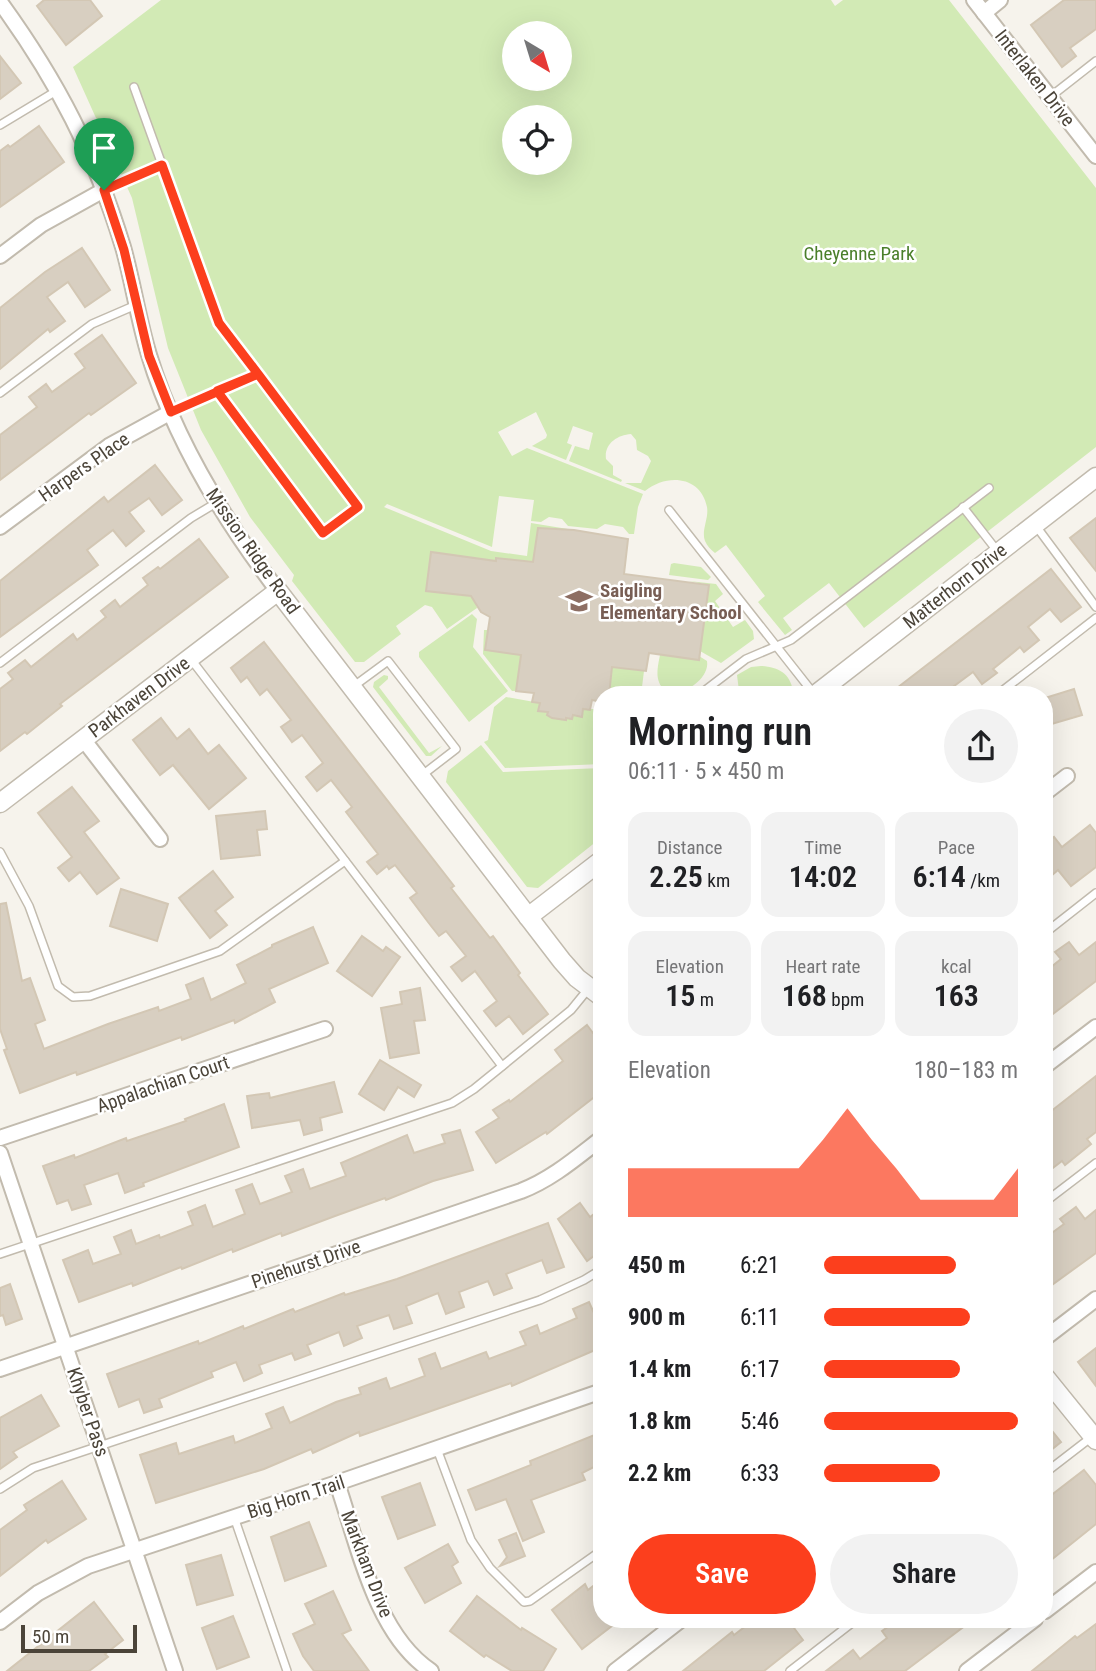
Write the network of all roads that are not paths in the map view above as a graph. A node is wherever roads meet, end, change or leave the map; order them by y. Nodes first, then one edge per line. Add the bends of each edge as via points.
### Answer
1 (974, 0) edge
2 (1000, 0) edge
3 (0, 2) edge
4 (984, 13) junction
5 (1096, 61) edge
6 (134, 87) dead end
7 (58, 89) junction
8 (1050, 97) junction
9 (0, 125) edge
10 (1096, 156) edge
11 (162, 165) junction
12 (104, 190) junction
13 (0, 256) edge
14 (136, 304) junction
15 (258, 374) junction
16 (217, 391) junction
17 (0, 393) edge
18 (171, 412) junction
19 (1096, 477) edge
20 (989, 488) dead end
21 (216, 503) junction
22 (963, 507) junction
23 (669, 510) dead end
24 (1035, 524) junction
25 (0, 527) edge
26 (998, 553) junction
27 (278, 591) junction
28 (1096, 607) edge
29 (1096, 618) edge
30 (777, 646) junction
31 (190, 658) junction
32 (0, 663) edge
33 (711, 686) edge
34 (808, 686) edge
35 (827, 686) edge
36 (1009, 686) edge
37 (353, 687) junction
38 (83, 739) junction
39 (1067, 776) dead end
40 (421, 777) junction
41 (1053, 787) edge
42 (0, 803) edge
43 (160, 839) dead end
44 (0, 852) edge
45 (345, 861) junction
46 (593, 867) edge
47 (1096, 893) edge
48 (528, 917) junction
49 (1053, 927) edge
50 (593, 990) edge
51 (593, 994) edge
52 (1096, 1027) edge
53 (325, 1029) dead end
54 (1053, 1060) edge
55 (502, 1066) junction
56 (0, 1138) edge
57 (593, 1145) edge
58 (0, 1153) edge
59 (1096, 1163) edge
60 (1053, 1196) edge
61 (31, 1244) junction
62 (0, 1254) edge
63 (593, 1274) edge
64 (1096, 1299) edge
65 (1053, 1332) edge
66 (66, 1346) junction
67 (0, 1369) edge
68 (1053, 1386) edge
69 (593, 1394) edge
70 (1095, 1436) edge
71 (100, 1447) junction
72 (437, 1449) junction
73 (1053, 1467) edge
74 (337, 1483) junction
75 (0, 1489) edge
76 (234, 1517) junction
77 (135, 1550) junction
78 (593, 1556) edge
79 (1096, 1572) edge
80 (1053, 1605) edge
81 (0, 1622) edge
82 (670, 1628) edge
83 (845, 1628) edge
84 (1023, 1628) edge
85 (175, 1671) edge
86 (287, 1671) edge
87 (431, 1671) edge
88 (615, 1671) edge
89 (790, 1671) edge
90 (967, 1671) edge

1 - 4 street, Interlaken Drive
2 - 4 street
3 - 7 street, Mission Ridge Road
4 - 8 street, Interlaken Drive
5 - 8 lane
6 - 11 lane
7 - 9 lane
7 - 12 street, Mission Ridge Road
8 - 10 street, Interlaken Drive
11 - 12 lane
11 - 15 lane via 219,323
12 - 13 street via 41,225
12 - 14 street, Mission Ridge Road
14 - 17 lane via 83,330
14 - 18 street, Mission Ridge Road via 149,356
15 - 16 lane
15 - 16 lane via 358,507 323,533
16 - 18 lane
18 - 21 street, Mission Ridge Road
18 - 25 street, Harpers Place via 99,453
19 - 24 street, Matterhorn Drive
20 - 22 lane
21 - 27 street, Mission Ridge Road
21 - 32 lane
22 - 26 lane
22 - 30 lane via 791,640
23 - 30 lane
24 - 26 street, Matterhorn Drive
24 - 28 lane
26 - 35 street, Matterhorn Drive
27 - 31 street, Parkhaven Drive
27 - 37 street, Mission Ridge Road
29 - 36 lane
30 - 33 lane via 746,659
30 - 34 lane
31 - 38 street, Parkhaven Drive
31 - 45 lane
37 - 40 street, Mission Ridge Road
37 - 40 lane via 387,661 456,749
38 - 42 street, Parkhaven Drive
38 - 43 street
39 - 41 street
40 - 48 street, Mission Ridge Road
44 - 45 lane via 29,906 58,986 73,997 90,996 220,951
45 - 55 lane
46 - 48 street
47 - 49 lane
48 - 50 street, Mission Ridge Road via 562,961
51 - 55 lane
52 - 54 street
53 - 56 street, Appalachian Court
55 - 61 lane via 452,1103
57 - 66 street, Pinehurst Drive via 530,1187
58 - 61 street, Khyber Pass
59 - 60 lane
61 - 62 lane
61 - 66 street, Khyber Pass
63 - 71 lane via 540,1300
64 - 65 street
66 - 67 street, Pinehurst Drive
66 - 71 street, Khyber Pass
68 - 70 street
69 - 72 street, Big Horn Trail
70 - 73 lane
71 - 75 lane via 33,1468
71 - 77 street, Khyber Pass
72 - 74 street, Big Horn Trail
72 - 78 lane via 471,1540 523,1602
74 - 76 street, Big Horn Trail
74 - 87 street, Markham Drive via 386,1618 405,1647
76 - 77 street, Big Horn Trail
76 - 86 lane
77 - 81 street, Big Horn Trail via 61,1579
77 - 85 street, Khyber Pass
79 - 80 street
82 - 88 street
83 - 89 lane
84 - 90 street

